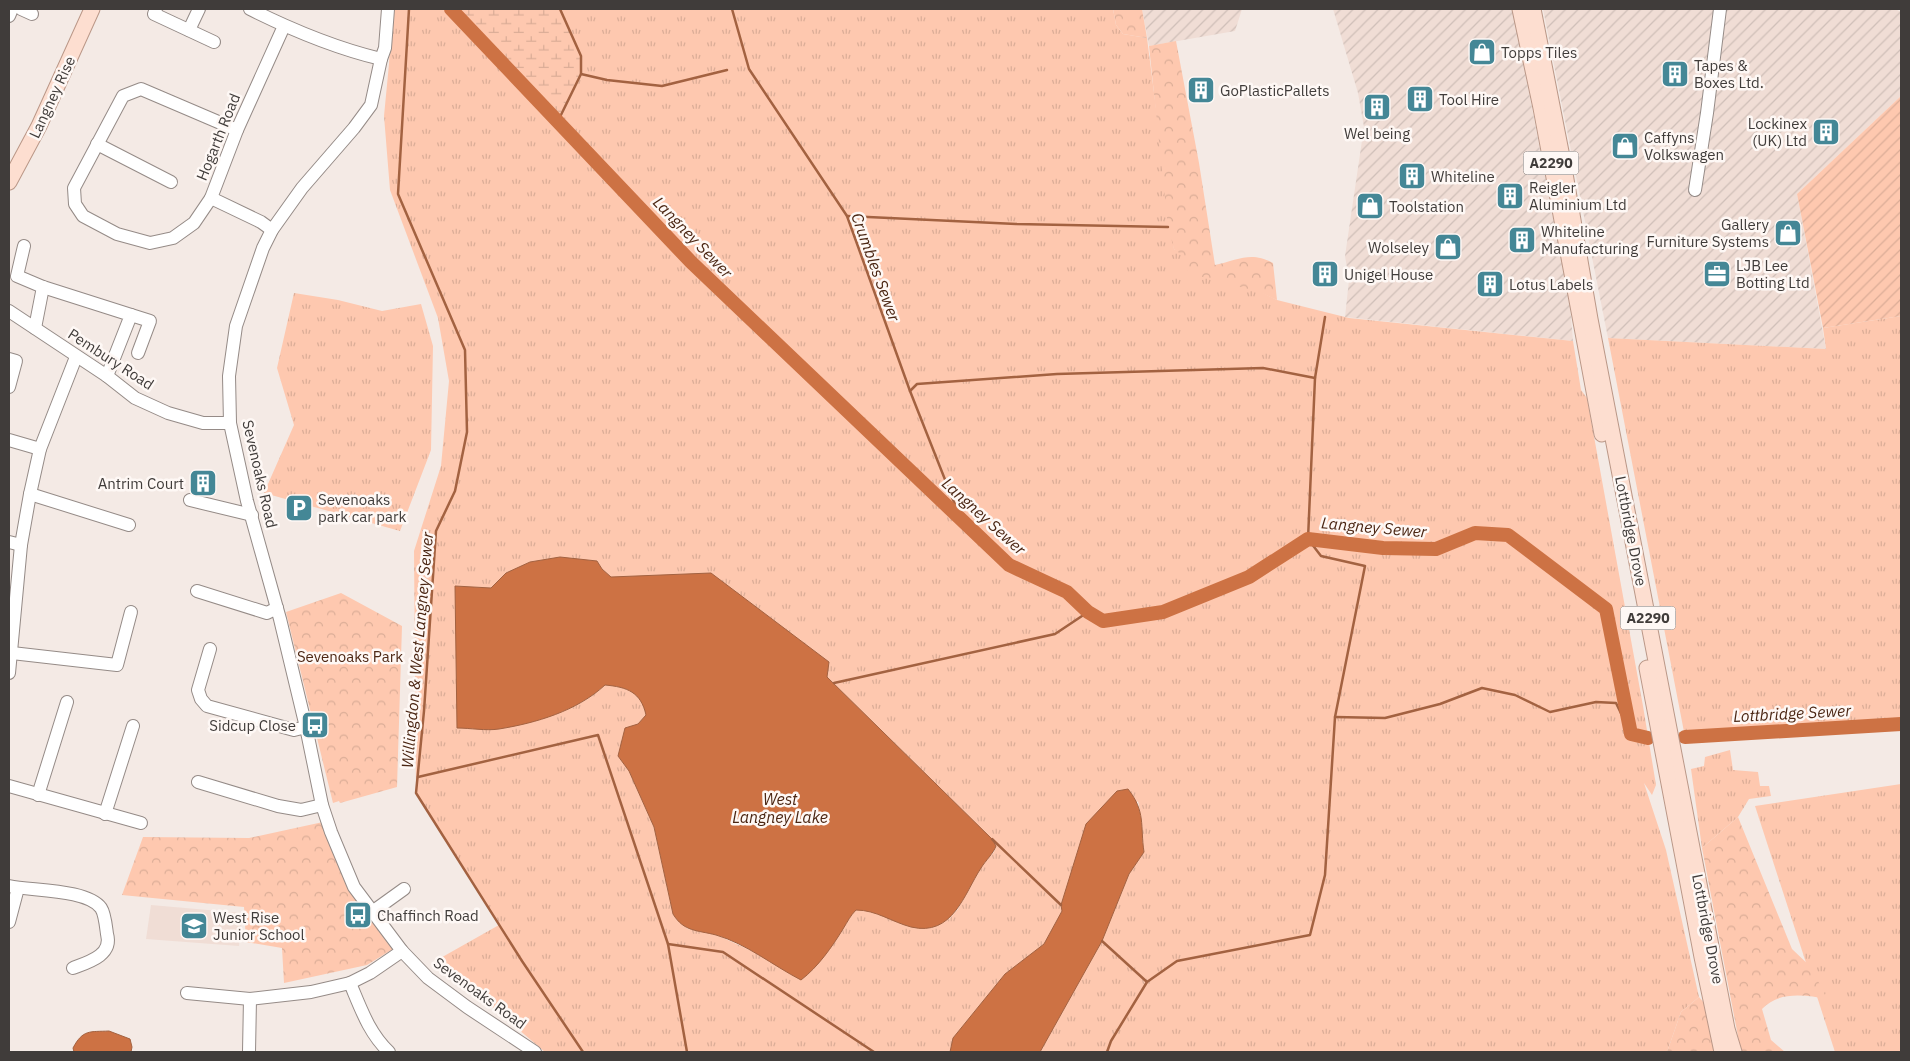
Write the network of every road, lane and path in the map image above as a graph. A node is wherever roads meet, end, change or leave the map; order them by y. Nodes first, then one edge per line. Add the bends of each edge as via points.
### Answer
1 (12, 9) edge
2 (92, 9) edge
3 (156, 9) edge
4 (199, 9) edge
5 (250, 9) edge
6 (388, 9) edge
7 (1520, 9) edge
8 (1533, 9) edge
9 (1720, 9) edge
10 (9, 16) edge
11 (284, 26) junction
12 (189, 30) junction
13 (214, 42) dead end
14 (381, 59) junction
15 (236, 130) junction
16 (98, 144) junction
17 (9, 182) edge
18 (171, 182) dead end
19 (1694, 190) dead end
20 (211, 198) junction
21 (272, 230) junction
22 (24, 246) dead end
23 (43, 287) junction
24 (9, 311) edge
25 (131, 315) junction
26 (35, 328) junction
27 (138, 353) dead end
28 (76, 357) junction
29 (9, 358) edge
30 (107, 376) junction
31 (9, 388) edge
32 (230, 423) junction
33 (9, 440) edge
34 (40, 449) junction
35 (30, 494) junction
36 (190, 500) dead end
37 (252, 515) junction
38 (129, 525) dead end
39 (15, 544) edge
40 (197, 591) dead end
41 (277, 608) junction
42 (131, 612) dead end
43 (12, 614) edge
44 (210, 649) dead end
45 (12, 653) junction
46 (9, 673) edge
47 (67, 702) dead end
48 (133, 726) dead end
49 (306, 728) junction
50 (198, 782) dead end
51 (9, 786) edge
52 (38, 794) junction
53 (322, 805) junction
54 (105, 814) junction
55 (141, 823) dead end
56 (13, 887) edge
57 (404, 888) dead end
58 (372, 912) junction
59 (9, 922) edge
60 (402, 951) junction
61 (73, 968) dead end
62 (350, 983) junction
63 (187, 993) dead end
64 (250, 999) junction
65 (249, 1052) edge
66 (389, 1052) edge
67 (535, 1052) edge
68 (1722, 1052) edge
69 (1734, 1052) edge

1 - 10 street
2 - 17 main road, Langney Rise via 39,126
3 - 12 street via 154,14
4 - 12 street
5 - 11 street
6 - 14 street, Sevenoaks Road via 386,48
7 - 68 main road, Lottbridge Drove / A2290 via 1542,108 1582,333
8 - 69 main road, Lottbridge Drove / A2290 via 1645,604
9 - 19 street
11 - 14 street via 352,52
11 - 15 street, Hogarth Road
12 - 13 street
14 - 21 street, Sevenoaks Road via 371,105 302,188
15 - 16 street via 141,89 124,96
15 - 20 street, Hogarth Road
16 - 18 street
16 - 20 street via 74,188 75,204 83,216 118,234 150,243 173,238 194,222
20 - 21 street, Hogarth Road
21 - 32 street, Sevenoaks Road via 262,248 236,326 229,376
22 - 23 street via 17,276
23 - 25 street
23 - 26 street
24 - 26 street, Pembury Road
25 - 27 street via 150,321
25 - 30 street
26 - 28 street, Pembury Road
28 - 30 street, Pembury Road
28 - 34 street
29 - 31 street via 16,361
30 - 32 street, Pembury Road via 135,398 168,413 203,423
32 - 37 street, Sevenoaks Road
33 - 34 street
34 - 35 street
35 - 38 street
35 - 39 street
36 - 37 street
37 - 41 street, Sevenoaks Road
39 - 43 street
40 - 41 street via 256,611 267,613
41 - 49 street, Sevenoaks Road
42 - 45 street via 117,665
43 - 45 street
44 - 49 street via 198,690 206,706 294,730
45 - 46 street
47 - 52 street
48 - 54 street
49 - 53 street, Sevenoaks Road
50 - 53 street via 278,806 301,810
51 - 52 street
52 - 54 street
53 - 58 street, Sevenoaks Road via 354,887
54 - 55 street
56 - 59 street
56 - 61 street via 85,896 101,909 109,940 106,950
57 - 58 street
58 - 60 street, Sevenoaks Road
60 - 62 street
60 - 67 street, Sevenoaks Road via 449,995
62 - 64 street via 311,992
62 - 66 street via 373,1034
63 - 64 street
64 - 65 street

